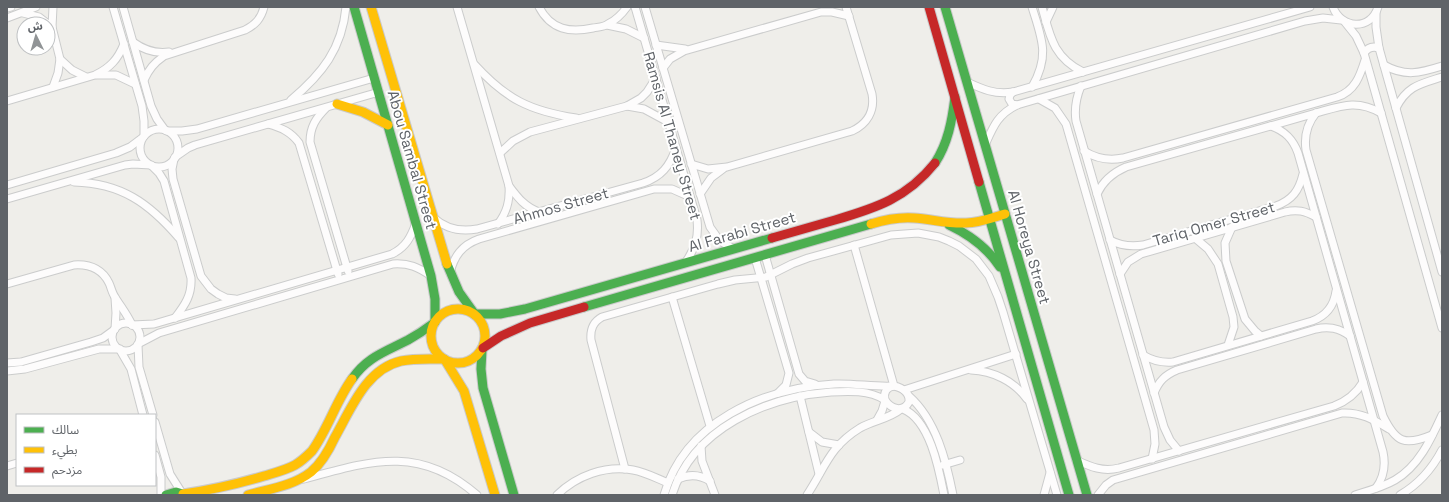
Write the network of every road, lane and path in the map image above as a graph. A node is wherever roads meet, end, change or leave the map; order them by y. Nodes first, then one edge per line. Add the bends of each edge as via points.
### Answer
1 (11, 7) edge
2 (36, 7) edge
3 (123, 7) edge
4 (264, 7) edge
5 (346, 7) edge
6 (354, 7) edge
7 (371, 7) edge
8 (457, 7) edge
9 (540, 7) edge
10 (627, 7) edge
11 (635, 7) edge
12 (645, 7) edge
13 (846, 7) edge
14 (929, 7) edge
15 (945, 7) edge
16 (1032, 7) edge
17 (1042, 7) edge
18 (1053, 7) edge
19 (1310, 7) edge
20 (1333, 7) edge
21 (7, 8) edge
22 (114, 8) edge
23 (824, 9) edge
24 (1378, 9) edge
25 (1296, 12) junction
26 (23, 13) junction
27 (35, 16) edge
28 (849, 16) junction
29 (7, 18) edge
30 (1342, 21) junction
31 (1046, 22) junction
32 (1299, 23) junction
33 (607, 25) junction
34 (644, 38) junction
35 (1202, 38) junction
36 (1051, 41) junction
37 (56, 42) edge
38 (133, 42) junction
39 (124, 44) junction
40 (1043, 44) junction
41 (656, 45) junction
42 (1379, 48) junction
43 (689, 49) junction
44 (1206, 50) junction
45 (173, 52) junction
46 (958, 52) junction
47 (943, 56) junction
48 (1365, 56) junction
49 (60, 58) junction
50 (474, 64) junction
51 (1384, 65) junction
52 (1442, 66) edge
53 (663, 68) junction
54 (1426, 70) junction
55 (1083, 72) junction
56 (95, 75) junction
57 (1442, 77) edge
58 (86, 78) junction
59 (374, 78) junction
60 (656, 78) junction
61 (144, 80) junction
62 (1429, 81) junction
63 (967, 82) junction
64 (135, 84) junction
65 (1081, 86) junction
66 (53, 87) junction
67 (1032, 87) junction
68 (379, 92) junction
69 (1013, 92) junction
70 (955, 97) junction
71 (1337, 97) junction
72 (1039, 98) junction
73 (7, 101) edge
74 (289, 103) junction
75 (337, 104) junction
76 (1017, 105) junction
77 (627, 106) junction
78 (1339, 106) junction
79 (326, 107) junction
80 (1396, 108) junction
81 (1316, 113) junction
82 (1381, 113) junction
83 (580, 118) junction
84 (1076, 121) junction
85 (668, 122) junction
86 (268, 124) junction
87 (388, 124) junction
88 (1066, 124) junction
89 (1271, 126) junction
90 (166, 130) junction
91 (1206, 134) junction
92 (143, 137) junction
93 (1209, 143) junction
94 (986, 145) junction
95 (676, 148) junction
96 (1306, 150) junction
97 (413, 151) junction
98 (1084, 151) junction
99 (500, 153) junction
100 (1298, 153) junction
101 (397, 155) junction
102 (175, 158) junction
103 (1124, 158) junction
104 (691, 164) junction
105 (151, 166) junction
106 (1126, 167) junction
107 (727, 168) junction
108 (1304, 174) junction
109 (66, 182) junction
110 (7, 185) edge
111 (509, 186) junction
112 (700, 194) junction
113 (1097, 194) junction
114 (690, 197) junction
115 (588, 198) junction
116 (7, 199) edge
117 (1282, 204) junction
118 (590, 207) junction
119 (539, 212) junction
120 (1285, 212) junction
121 (857, 213) junction
122 (1005, 214) junction
123 (433, 217) junction
124 (706, 217) junction
125 (1316, 217) junction
126 (990, 219) junction
127 (697, 220) junction
128 (416, 222) junction
129 (943, 222) junction
130 (498, 224) junction
131 (862, 227) junction
132 (1232, 227) junction
133 (1195, 238) junction
134 (180, 240) junction
135 (1110, 240) junction
136 (854, 245) junction
137 (1143, 245) junction
138 (734, 249) junction
139 (1145, 253) junction
140 (764, 255) junction
141 (755, 258) junction
142 (1226, 261) junction
143 (685, 263) junction
144 (1218, 264) junction
145 (1339, 264) junction
146 (1330, 267) junction
147 (347, 268) junction
148 (337, 271) junction
149 (1442, 272) edge
150 (450, 274) junction
151 (1120, 274) junction
152 (431, 276) junction
153 (770, 276) junction
154 (350, 277) junction
155 (637, 277) junction
156 (761, 278) junction
157 (1007, 279) junction
158 (339, 280) junction
159 (7, 284) edge
160 (641, 291) junction
161 (1336, 291) junction
162 (115, 297) junction
163 (672, 297) junction
164 (239, 299) junction
165 (1240, 305) junction
166 (1231, 308) junction
167 (1130, 311) junction
168 (474, 314) junction
169 (1121, 314) junction
170 (175, 318) junction
171 (1312, 321) junction
172 (435, 322) junction
173 (132, 325) junction
174 (784, 326) junction
175 (776, 328) junction
176 (1442, 328) edge
177 (1316, 329) junction
178 (115, 330) junction
179 (1261, 336) junction
180 (1350, 336) junction
181 (138, 344) junction
182 (1228, 346) junction
183 (482, 349) junction
184 (120, 350) junction
185 (1016, 354) junction
186 (1143, 355) junction
187 (444, 360) junction
188 (1179, 360) junction
189 (7, 363) edge
190 (1182, 368) junction
191 (967, 370) junction
192 (7, 371) edge
193 (798, 374) junction
194 (789, 377) junction
195 (1363, 382) junction
196 (822, 385) junction
197 (893, 386) junction
198 (907, 393) junction
199 (1154, 393) junction
200 (775, 394) junction
201 (800, 396) junction
202 (885, 400) junction
203 (1030, 402) junction
204 (750, 403) junction
205 (1340, 404) junction
206 (1060, 405) junction
207 (141, 407) junction
208 (902, 409) junction
209 (1044, 410) junction
210 (753, 412) junction
211 (138, 414) edge
212 (143, 414) edge
213 (153, 414) edge
214 (1342, 414) junction
215 (1441, 418) edge
216 (877, 420) junction
217 (1374, 420) junction
218 (156, 425) edge
219 (710, 426) junction
220 (1164, 427) junction
221 (1389, 428) junction
222 (1154, 430) junction
223 (808, 432) junction
224 (1432, 435) junction
225 (1212, 441) junction
226 (839, 445) junction
227 (701, 446) junction
228 (1215, 450) junction
229 (1442, 450) edge
230 (1179, 451) junction
231 (156, 459) edge
232 (1152, 459) junction
233 (960, 460) dead end
234 (1076, 460) junction
235 (945, 464) junction
236 (937, 466) junction
237 (1119, 468) junction
238 (626, 469) junction
239 (1050, 473) junction
240 (819, 474) junction
241 (1122, 477) junction
242 (678, 479) junction
243 (296, 481) junction
244 (710, 481) junction
245 (668, 483) junction
246 (1376, 488) junction
247 (184, 494) edge
248 (161, 495) edge
249 (166, 495) edge
250 (248, 495) edge
251 (477, 495) edge
252 (495, 495) edge
253 (514, 495) edge
254 (556, 495) edge
255 (664, 495) edge
256 (672, 495) edge
257 (715, 495) edge
258 (807, 495) edge
259 (944, 495) edge
260 (953, 495) edge
261 (1044, 495) edge
262 (1057, 495) edge
263 (1069, 495) edge
264 (1087, 495) edge
265 (1098, 495) edge
266 (1354, 495) edge
267 (1400, 495) edge

1 - 21 street
2 - 26 street
3 - 38 street
4 - 45 street via 258,21 252,27
5 - 74 street via 339,39 326,65
6 - 59 street, Abou Sambal Street
7 - 97 street, Abou Sambal Street
8 - 50 street
9 - 33 street via 549,20 565,29 574,31
10 - 33 street
11 - 34 street, Ramsis Al Thaney Street
12 - 41 street, Ramsis Al Thaney Street
13 - 28 street
14 - 47 street, Al Horeya Street
15 - 46 street, Al Horeya Street
16 - 40 street
17 - 31 street
18 - 31 street
19 - 25 street
20 - 30 street
22 - 39 street
23 - 28 street
23 - 43 street
24 - 30 street via 1362,24
24 - 42 street via 1376,27
25 - 32 street via 1302,16
25 - 35 street
26 - 27 street
26 - 29 street
28 - 107 street via 872,94 872,107 868,119 852,131
30 - 32 street via 1323,18
30 - 48 street via 1356,36
31 - 36 street
32 - 44 street
33 - 34 street via 626,29
34 - 60 street, Ramsis Al Thaney Street
35 - 44 street
35 - 55 street
36 - 40 street via 1049,45
36 - 55 street via 1060,56
37 - 49 street
38 - 45 street via 152,52
38 - 61 street
39 - 56 street via 116,60
39 - 64 street
40 - 67 street via 1043,61
41 - 43 street
41 - 53 street, Ramsis Al Thaney Street
42 - 48 street via 1372,47 1366,50
42 - 51 street
43 - 53 street via 674,56
44 - 65 street
45 - 61 street via 155,62
46 - 47 street
46 - 63 street, Al Horeya Street
47 - 70 street, Al Horeya Street
48 - 71 street via 1360,75 1353,87
48 - 82 street
49 - 58 street via 72,70
49 - 66 street
50 - 83 street via 502,91 520,103 539,111
50 - 99 street
51 - 54 street via 1400,72
51 - 80 street
52 - 54 street
53 - 104 street, Ramsis Al Thaney Street
54 - 62 street via 1426,78
55 - 67 street
56 - 58 street
56 - 64 street via 116,75
57 - 62 street
58 - 66 street
59 - 68 street, Abou Sambal Street
59 - 74 street
60 - 77 street via 641,98
60 - 85 street, Ramsis Al Thaney Street
61 - 90 street via 154,112
62 - 80 street via 1412,87
63 - 69 street via 996,93
63 - 94 street, Al Horeya Street
64 - 92 street via 143,114
65 - 72 street
65 - 84 street via 1075,107
66 - 73 street
67 - 69 street
68 - 75 street
68 - 87 street, Abou Sambal Street
69 - 76 street via 1009,99 1012,104
70 - 121 street, Al Farabi Street via 948,137 928,173 896,199
70 - 126 street, Al Horeya Street
71 - 78 street via 1342,100
71 - 91 street
72 - 76 street
72 - 88 street via 1055,108
74 - 90 street via 189,130
75 - 79 street
75 - 87 street via 358,109
76 - 94 street via 997,120
77 - 83 street
77 - 85 street via 644,109
78 - 81 street
78 - 82 street via 1360,105
79 - 86 street
79 - 147 street via 311,128 310,142
80 - 149 street
81 - 89 street
81 - 96 street via 1307,126
82 - 176 street
83 - 99 street via 522,136
84 - 88 street via 1070,120
84 - 98 street
85 - 95 street, Ramsis Al Thaney Street
86 - 102 street via 195,145
86 - 148 street via 288,131 299,143
87 - 101 street, Abou Sambal Street
88 - 169 street
89 - 93 street
89 - 100 street via 1288,136
90 - 92 street via 156,129
90 - 102 street via 177,142
91 - 93 street
91 - 103 street
92 - 105 street via 140,151 143,160
92 - 110 street via 116,153
93 - 106 street
94 - 122 street, Al Horeya Street
95 - 114 street, Ramsis Al Thaney Street
95 - 115 street, Ahmos Street via 670,164 651,180
96 - 100 street via 1299,150
96 - 145 street
97 - 101 street
97 - 123 street, Abou Sambal Street
98 - 103 street via 1108,160
98 - 113 street
99 - 111 street
100 - 108 street
101 - 128 street, Abou Sambal Street
102 - 105 street via 164,166
102 - 164 street via 173,179 201,276 218,294 226,298
103 - 106 street via 1120,162
104 - 107 street via 708,169
104 - 112 street, Ramsis Al Thaney Street
105 - 109 street via 125,165
105 - 134 street via 164,181
106 - 113 street via 1112,174
107 - 112 street via 711,178
108 - 117 street, Tariq Omer Street via 1299,188
108 - 125 street
109 - 116 street
109 - 134 street via 88,182 130,195 165,221
111 - 119 street via 519,200
111 - 130 street via 509,203
112 - 124 street, Ramsis Al Thaney Street
113 - 135 street
114 - 118 street, Ahmos Street via 672,189 654,188
114 - 127 street, Ramsis Al Thaney Street
115 - 118 street
115 - 119 street, Ahmos Street
117 - 120 street via 1286,207
117 - 137 street, Tariq Omer Street
118 - 150 street, Ahmos Street via 471,242 455,258
119 - 130 street, Ahmos Street
120 - 125 street, Tariq Omer Street via 1301,210
120 - 132 street, Tariq Omer Street
121 - 131 street
121 - 138 street, Al Farabi Street
122 - 126 street, Al Farabi Street
122 - 206 street, Al Horeya Street
123 - 130 street, Ahmos Street via 446,226 462,230 476,230
123 - 150 street, Abou Sambal Street
124 - 127 street
124 - 138 street, Ramsis Al Thaney Street via 714,234
125 - 146 street
126 - 129 street, Al Farabi Street via 970,223
126 - 157 street, Al Horeya Street
127 - 143 street, Ramsis Al Thaney Street via 696,243
128 - 147 street via 407,243 400,250
128 - 152 street, Abou Sambal Street
129 - 131 street, Al Farabi Street via 912,218
129 - 157 street, Al Farabi Street via 966,234 986,249 995,258
131 - 140 street, Al Farabi Street
132 - 133 street, Tariq Omer Street
132 - 142 street via 1225,243
133 - 139 street, Tariq Omer Street
133 - 144 street via 1208,249
134 - 170 street via 192,286 188,302
135 - 137 street, Tariq Omer Street via 1124,246
135 - 151 street
136 - 153 street via 800,261
136 - 185 street via 896,234 918,232 939,236 959,246 976,259 989,276
136 - 197 street
137 - 139 street via 1141,250
138 - 143 street, Al Farabi Street
139 - 151 street, Tariq Omer Street via 1128,262
140 - 141 street, Al Farabi Street
140 - 153 street
141 - 156 street
141 - 160 street, Al Farabi Street
142 - 144 street via 1221,259
142 - 165 street
143 - 155 street, Al Farabi Street
144 - 166 street
145 - 146 street
145 - 221 street via 1381,409
146 - 161 street
147 - 148 street
147 - 154 street
148 - 158 street
148 - 164 street
150 - 168 street, Abou Sambal Street
151 - 167 street
152 - 154 street via 420,268 402,264 389,265
152 - 172 street, Abou Sambal Street
153 - 156 street
153 - 174 street
154 - 158 street
155 - 160 street
155 - 168 street, Al Farabi Street via 525,309 500,314
156 - 163 street via 731,281
156 - 175 street
157 - 209 street, Al Horeya Street
158 - 181 street via 160,333
159 - 162 street via 83,264 91,266 105,276
160 - 183 street, Al Farabi Street via 520,327 500,336
161 - 171 street via 1329,309
161 - 180 street
162 - 173 street
162 - 178 street
163 - 219 street
163 - 238 street via 602,317 591,329 591,340
164 - 170 street
165 - 166 street via 1238,310
165 - 179 street via 1250,325
166 - 182 street via 1234,327
167 - 169 street
167 - 186 street
168 - 172 street via 460,309 452,310
168 - 183 street via 485,330
169 - 222 street
170 - 173 street via 147,326
171 - 177 street via 1318,324
171 - 179 street
172 - 187 street via 432,343 434,350
172 - 247 street via 411,339 378,354 363,365 342,395 316,444 303,460 285,470 206,491
173 - 178 street via 121,325
173 - 181 street via 140,333
174 - 175 street
174 - 193 street
175 - 194 street
177 - 180 street via 1336,328
177 - 190 street
178 - 184 street via 112,337
178 - 189 street via 104,338 91,342 21,362
179 - 182 street
180 - 195 street
181 - 184 street via 132,350
181 - 213 street via 139,366
182 - 188 street
183 - 187 street via 478,356 466,363
183 - 253 street via 481,369 484,388
184 - 192 street via 99,349 25,369
184 - 207 street via 131,369
185 - 191 street
185 - 203 street
186 - 188 street via 1161,362
186 - 199 street
187 - 243 street via 398,361 372,376 324,458 312,471
187 - 252 street via 464,391
188 - 190 street via 1178,365
190 - 199 street via 1165,376
191 - 198 street
191 - 203 street via 992,373 1004,378 1015,385
193 - 194 street via 793,378
193 - 196 street via 809,383
194 - 200 street via 784,389
195 - 205 street via 1353,395
195 - 217 street
196 - 197 street via 844,383
196 - 200 street
197 - 198 street
197 - 202 street via 884,393
198 - 208 street via 909,402
198 - 235 street via 929,421
199 - 220 street
200 - 204 street
201 - 202 street via 858,392 871,393
201 - 210 street
201 - 223 street
202 - 208 street via 891,407
202 - 216 street
203 - 239 street
204 - 210 street
204 - 219 street
205 - 214 street via 1344,408
205 - 225 street
206 - 209 street
206 - 234 street, Al Horeya Street
207 - 211 street
207 - 212 street
208 - 216 street
208 - 236 street via 913,414 920,423
209 - 263 street, Al Horeya Street
210 - 227 street via 721,430
214 - 217 street via 1359,414
214 - 228 street
215 - 224 street
216 - 226 street via 856,431
217 - 221 street
217 - 246 street via 1385,460 1384,474
218 - 247 street via 170,474
219 - 245 street via 683,454
220 - 222 street via 1159,432
220 - 230 street
221 - 224 street via 1398,438 1409,442
222 - 232 street via 1156,444
223 - 226 street via 822,442
223 - 240 street
224 - 246 street via 1410,469
225 - 228 street
225 - 230 street
226 - 240 street
227 - 242 street via 688,461
227 - 244 street via 702,461
228 - 241 street
229 - 267 street via 1425,476
230 - 232 street
231 - 248 street via 161,477
232 - 237 street
233 - 235 street
234 - 237 street via 1098,469
234 - 264 street, Al Horeya Street
235 - 236 street
235 - 260 street
236 - 259 street
237 - 241 street via 1118,474
238 - 245 street
238 - 254 street via 603,471 583,477
239 - 261 street
239 - 262 street
240 - 258 street
241 - 265 street via 1106,485
242 - 244 street via 697,475
242 - 256 street
243 - 250 street
243 - 251 street via 364,463 394,460 438,470
244 - 257 street
245 - 255 street
246 - 266 street
247 - 249 street via 173,492

